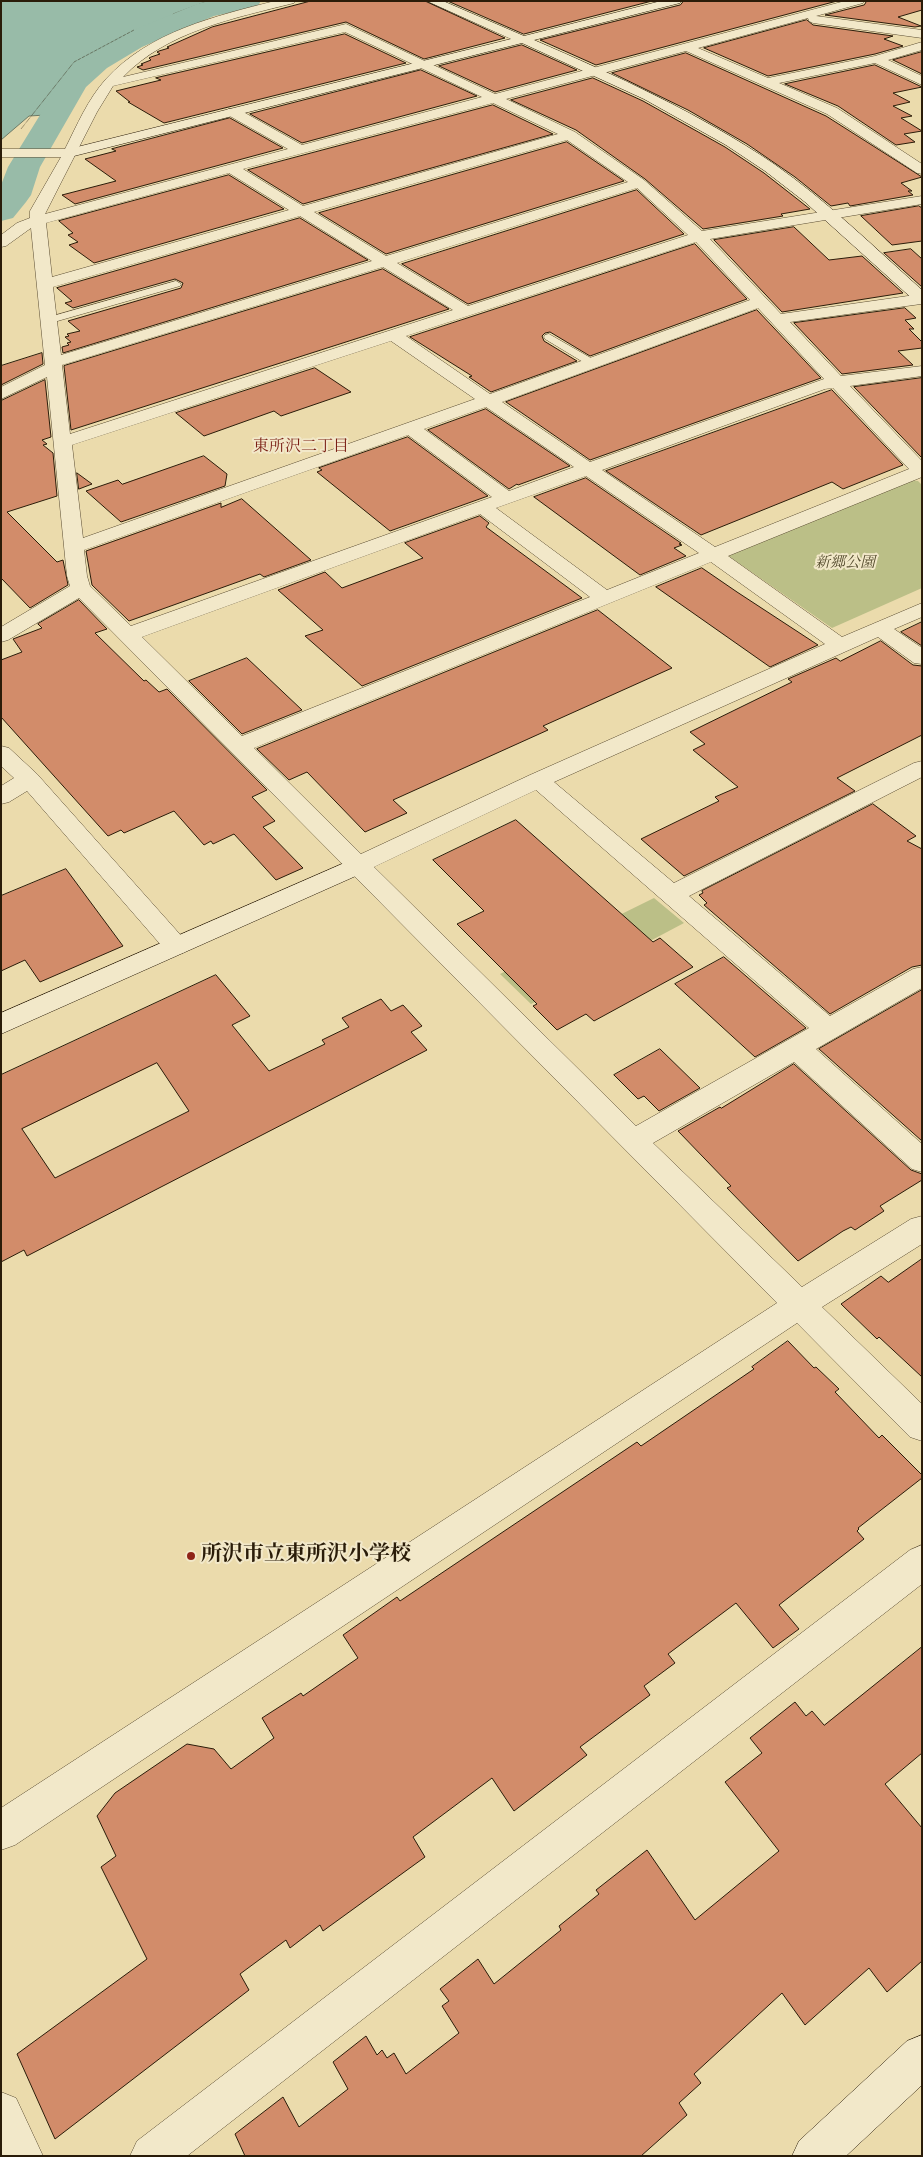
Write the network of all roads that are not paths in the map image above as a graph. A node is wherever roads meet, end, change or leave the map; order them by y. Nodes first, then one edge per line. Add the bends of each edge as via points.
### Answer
1 (290, 1) edge
2 (433, 1) edge
3 (676, 1) edge
4 (859, 1) edge
5 (802, 17) junction
6 (903, 20) dead end
7 (875, 27) junction
8 (922, 34) edge
9 (522, 40) junction
10 (922, 46) edge
11 (687, 47) junction
12 (877, 59) junction
13 (425, 65) junction
14 (594, 72) junction
15 (766, 82) junction
16 (922, 82) edge
17 (109, 84) junction
18 (495, 98) junction
19 (233, 112) junction
20 (570, 136) junction
21 (915, 146) dead end
22 (892, 149) junction
23 (300, 150) junction
24 (6, 153) edge
25 (70, 153) junction
26 (232, 169) junction
27 (922, 170) edge
28 (639, 183) junction
29 (922, 200) edge
30 (301, 211) junction
31 (829, 213) junction
32 (38, 221) junction
33 (699, 236) junction
34 (1, 243) edge
35 (384, 262) junction
36 (46, 284) junction
37 (176, 284) dead end
38 (922, 299) edge
39 (762, 301) junction
40 (465, 311) junction
41 (778, 319) junction
42 (50, 320) junction
43 (394, 336) junction
44 (549, 338) dead end
45 (592, 363) junction
46 (54, 364) junction
47 (922, 371) edge
48 (837, 382) junction
49 (1, 394) edge
50 (487, 401) junction
51 (410, 428) junction
52 (63, 442) junction
53 (588, 468) junction
54 (921, 472) edge
55 (505, 497) junction
56 (481, 506) junction
57 (75, 547) junction
58 (713, 554) junction
59 (81, 588) junction
60 (603, 598) junction
61 (922, 609) edge
62 (879, 628) junction
63 (128, 635) junction
64 (1, 636) edge
65 (839, 645) junction
66 (922, 658) edge
67 (238, 746) junction
68 (1, 753) edge
69 (922, 768) edge
70 (29, 779) junction
71 (538, 780) junction
72 (1, 796) edge
73 (358, 865) junction
74 (671, 895) junction
75 (176, 946) junction
76 (922, 976) edge
77 (1, 1024) edge
78 (827, 1029) junction
79 (798, 1048) junction
80 (633, 1141) junction
81 (922, 1161) edge
82 (922, 1228) edge
83 (800, 1304) junction
84 (922, 1426) edge
85 (922, 1562) edge
86 (1, 1831) edge
87 (922, 2056) edge
88 (1, 2113) edge
89 (21, 2156) edge
90 (152, 2156) edge
91 (814, 2156) edge

1 - 17 street via 224,17 176,35 125,66
2 - 9 street
3 - 9 street
4 - 5 street
5 - 7 street
5 - 11 street
6 - 7 street
7 - 8 street
9 - 13 street
9 - 14 street
10 - 12 street
11 - 14 street
11 - 15 street
12 - 15 street
12 - 16 street
13 - 17 street via 346,28
13 - 18 street
13 - 19 street
14 - 18 street
14 - 31 street via 687,117 730,142
15 - 22 street via 832,111
17 - 25 street via 90,112
18 - 20 street
18 - 23 street
19 - 23 street
19 - 25 street
20 - 28 street
20 - 30 street
21 - 22 street
22 - 27 street
23 - 26 street
24 - 25 street
25 - 32 street via 37,210
26 - 30 street
26 - 32 street
28 - 33 street
28 - 35 street
29 - 31 street
30 - 35 street
30 - 36 street
31 - 33 street
31 - 38 street
32 - 34 street via 22,226
32 - 36 street
33 - 39 street
33 - 40 street
35 - 40 street
35 - 46 street
36 - 42 street
37 - 42 lane
38 - 41 street
39 - 41 street
39 - 45 street
40 - 43 street
41 - 48 street
42 - 46 street
43 - 50 street
43 - 52 street
44 - 45 lane
45 - 50 street
46 - 49 street
46 - 52 street
47 - 48 street
48 - 53 street via 822,384
48 - 54 street
50 - 51 street
50 - 53 street
51 - 55 street
51 - 57 street
52 - 57 street
53 - 55 street
53 - 58 street
54 - 58 street
55 - 56 street
56 - 60 street
56 - 63 street
57 - 59 street
58 - 60 street
58 - 65 street
59 - 63 street
59 - 64 street
60 - 67 street
61 - 62 street
62 - 65 street
62 - 66 street
63 - 67 street
65 - 71 street
67 - 73 street
68 - 70 street
69 - 74 street
70 - 72 street
70 - 75 street
71 - 73 street
71 - 74 street
73 - 75 street
73 - 80 street
74 - 78 street
75 - 77 street
76 - 78 street
78 - 79 street
79 - 80 street
79 - 81 street
80 - 83 street
82 - 83 street
83 - 84 street
83 - 86 street
85 - 90 street
87 - 91 street
88 - 89 street

